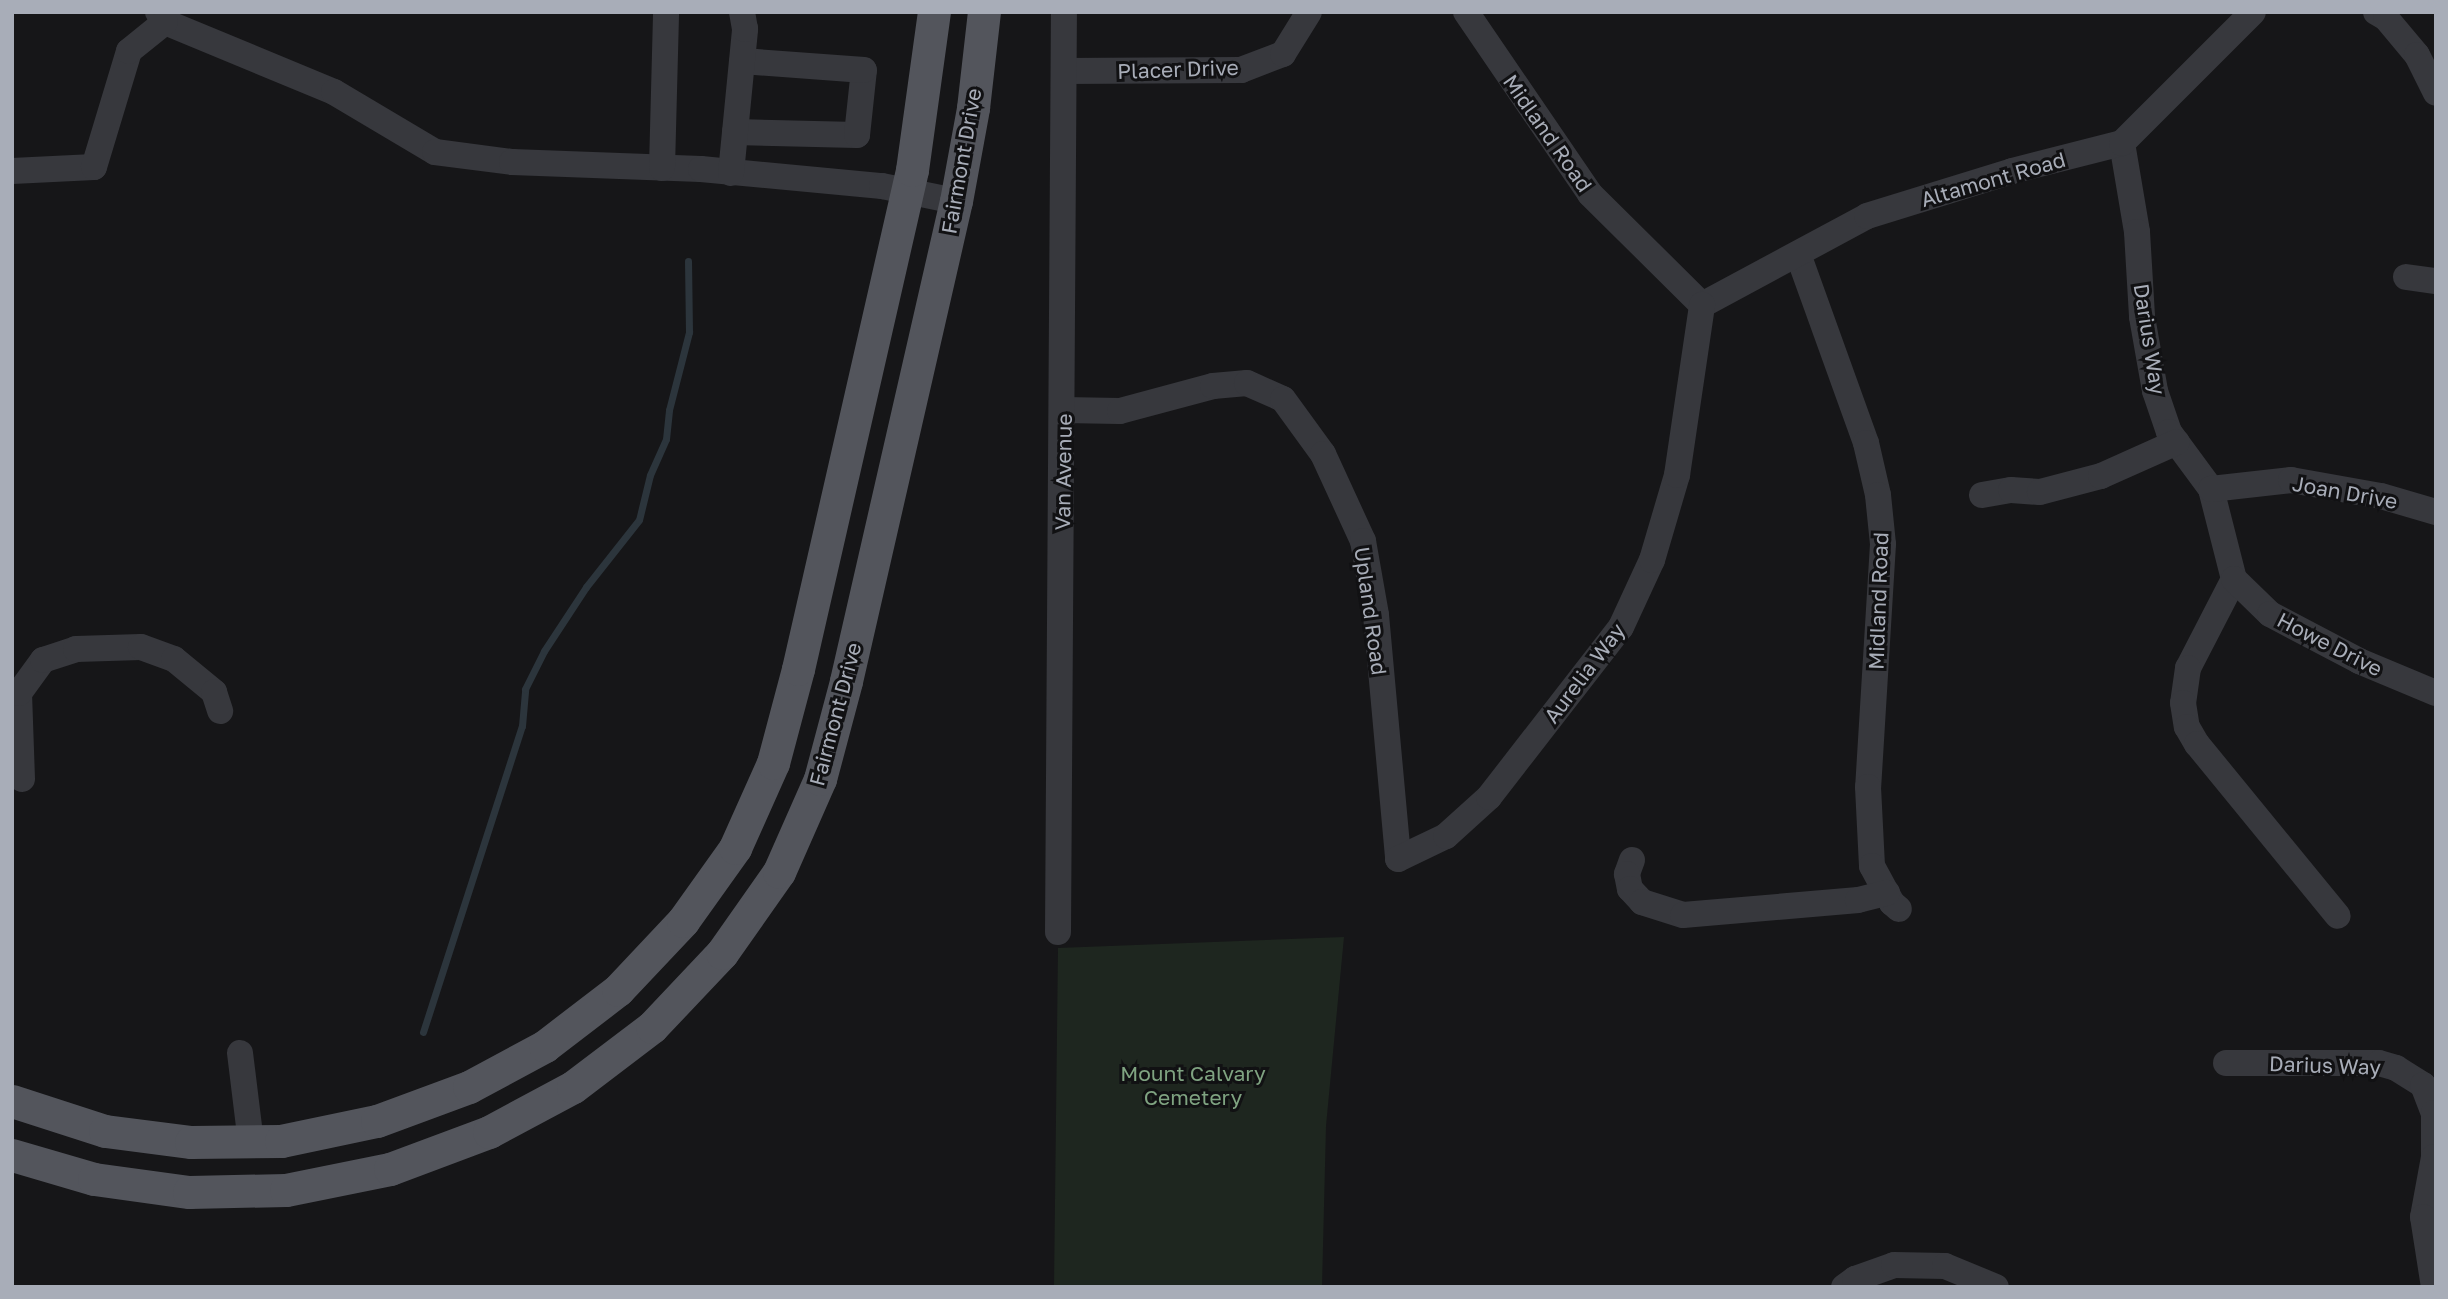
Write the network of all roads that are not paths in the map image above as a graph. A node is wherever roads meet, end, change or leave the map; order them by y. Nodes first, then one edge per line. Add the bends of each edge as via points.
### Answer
1 (666, 12) edge
2 (742, 12) edge
3 (934, 12) edge
4 (984, 12) edge
5 (1064, 12) edge
6 (1309, 12) edge
7 (1466, 12) edge
8 (2253, 12) edge
9 (2376, 12) edge
10 (163, 16) edge
11 (742, 61) junction
12 (1064, 71) junction
13 (2436, 93) edge
14 (735, 132) junction
15 (2122, 143) junction
16 (662, 168) junction
17 (12, 171) edge
18 (731, 173) junction
19 (907, 191) junction
20 (956, 201) junction
21 (1798, 254) junction
22 (2406, 277) dead end
23 (2436, 281) edge
24 (1702, 305) junction
25 (1063, 410) junction
26 (2177, 442) junction
27 (2211, 489) junction
28 (1982, 495) dead end
29 (2436, 512) edge
30 (2234, 579) junction
31 (2436, 693) edge
32 (220, 711) dead end
33 (22, 779) dead end
34 (1398, 859) joint
35 (1632, 860) dead end
36 (2338, 916) dead end
37 (1058, 932) dead end
38 (240, 1053) dead end
39 (2226, 1063) dead end
40 (12, 1101) edge
41 (251, 1143) junction
42 (12, 1155) edge
43 (1843, 1287) edge
44 (1996, 1287) edge
45 (2434, 1287) edge

1 - 16 street
2 - 11 street
3 - 19 main road
4 - 20 main road, Fairmont Drive
5 - 12 street, Van Avenue
6 - 12 street, Placer Drive via 1283,54 1241,70
7 - 24 street, Midland Road via 1590,194
8 - 15 street
9 - 13 street via 2417,55
10 - 16 street via 334,92 435,152 512,162
10 - 17 street via 129,51 94,167
11 - 14 street
11 - 14 street via 864,70 857,135
12 - 25 street, Van Avenue
14 - 18 street
15 - 21 street, Altamont Road via 1867,216
15 - 26 street, Darius Way via 2155,391
16 - 18 street
18 - 19 street
19 - 20 street
19 - 41 main road via 798,669 773,763 735,848 683,921 618,990 545,1046 469,1087 377,1121
20 - 42 main road, Fairmont Drive via 820,779 779,872 722,953 652,1027 573,1087 489,1132 390,1169 286,1190 175,1190 94,1180
21 - 24 street, Altamont Road
21 - 35 street, Midland Road via 1866,443 1878,495 1883,544 1868,788 1872,866 1893,901 1683,915 1642,902 1630,889 1627,874
22 - 23 street
24 - 34 street, Aurelia Way via 1677,475 1652,560 1620,627 1489,797 1446,836
25 - 34 street, Upland Road via 1121,411 1213,386 1247,383 1283,399 1323,454 1363,541 1376,615
25 - 37 street, Van Avenue
26 - 27 street, Darius Way
26 - 28 street via 2101,476 2040,492 2011,489
27 - 29 street, Joan Drive via 2291,480 2381,496
27 - 30 street, Darius Way
30 - 31 street, Howe Drive via 2270,614 2359,661
30 - 36 street via 2188,668 2183,704 2187,727
32 - 33 street via 214,692 174,659 141,647 76,649 43,660 19,693
38 - 41 street
39 - 45 street, Darius Way via 2379,1063 2423,1085 2434,1113 2434,1157 2423,1232
40 - 41 main road via 105,1131 191,1142
43 - 44 street via 1894,1265 1945,1266

